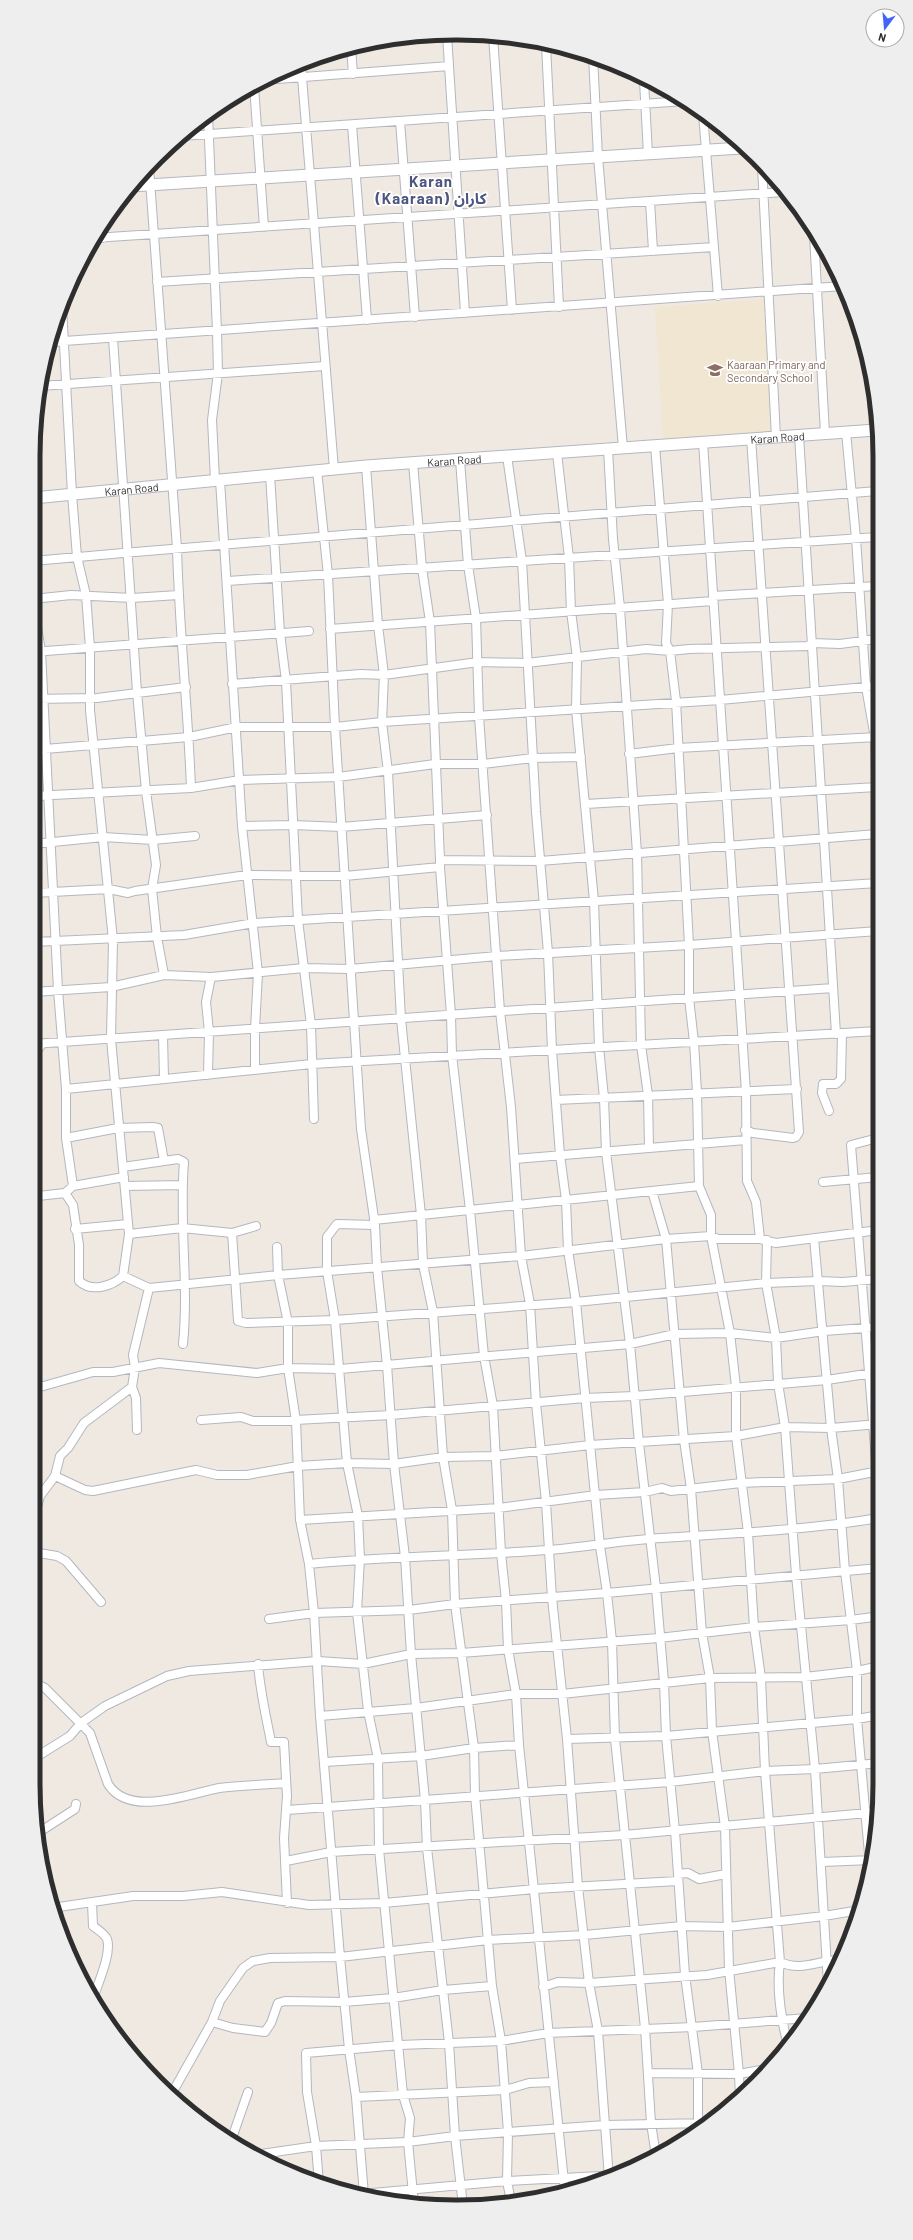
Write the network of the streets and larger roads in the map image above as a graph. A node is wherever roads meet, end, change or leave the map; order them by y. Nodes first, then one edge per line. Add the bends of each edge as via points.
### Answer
1 (448, 40) edge
2 (493, 42) edge
3 (546, 50) edge
4 (351, 53) edge
5 (594, 64) edge
6 (449, 66) junction
7 (301, 70) edge
8 (353, 74) junction
9 (302, 78) junction
10 (281, 79) edge
11 (644, 85) edge
12 (254, 93) edge
13 (675, 102) edge
14 (645, 104) junction
15 (596, 108) junction
16 (549, 111) junction
17 (498, 114) junction
18 (452, 118) junction
19 (400, 121) junction
20 (704, 121) edge
21 (208, 122) edge
22 (352, 125) junction
23 (306, 128) junction
24 (257, 131) junction
25 (208, 134) junction
26 (192, 135) edge
27 (737, 148) edge
28 (706, 150) junction
29 (648, 154) junction
30 (598, 157) junction
31 (552, 160) junction
32 (502, 163) junction
33 (454, 166) junction
34 (404, 169) junction
35 (356, 172) junction
36 (763, 174) edge
37 (149, 175) edge
38 (310, 175) junction
39 (260, 178) junction
40 (211, 181) junction
41 (150, 185) junction
42 (140, 186) edge
43 (778, 192) edge
44 (764, 193) junction
45 (710, 197) junction
46 (650, 201) junction
47 (602, 204) junction
48 (554, 207) junction
49 (505, 210) junction
50 (458, 214) junction
51 (408, 217) junction
52 (359, 220) junction
53 (313, 224) junction
54 (264, 227) junction
55 (213, 230) junction
56 (153, 234) junction
57 (103, 238) edge
58 (815, 244) edge
59 (714, 247) junction
60 (653, 251) junction
61 (606, 254) junction
62 (556, 257) junction
63 (509, 260) junction
64 (461, 263) junction
65 (411, 266) junction
66 (363, 269) junction
67 (318, 272) junction
68 (215, 278) junction
69 (157, 282) junction
70 (836, 287) edge
71 (817, 288) junction
72 (769, 292) junction
73 (718, 296) junction
74 (610, 303) junction
75 (559, 307) junction
76 (512, 310) junction
77 (465, 313) junction
78 (415, 317) junction
79 (367, 320) junction
80 (63, 321) edge
81 (322, 323) junction
82 (217, 331) junction
83 (160, 334) junction
84 (113, 338) junction
85 (64, 341) junction
86 (56, 342) edge
87 (325, 366) junction
88 (218, 373) junction
89 (164, 377) junction
90 (115, 381) junction
91 (66, 384) junction
92 (46, 386) edge
93 (872, 430) edge
94 (846, 432) junction
95 (825, 433) junction
96 (799, 435) junction
97 (776, 437) junction
98 (751, 438) junction
99 (703, 442) junction
100 (655, 446) junction
101 (623, 448) junction
102 (608, 449) junction
103 (557, 453) junction
104 (507, 456) junction
105 (460, 460) junction
106 (413, 463) junction
107 (366, 466) junction
108 (334, 469) junction
109 (317, 470) junction
110 (270, 475) junction
111 (218, 480) junction
112 (171, 485) junction
113 (122, 490) junction
114 (873, 491) edge
115 (852, 492) junction
116 (72, 494) junction
117 (802, 496) junction
118 (40, 497) edge
119 (756, 499) junction
120 (706, 503) junction
121 (660, 507) junction
122 (612, 511) junction
123 (565, 514) junction
124 (517, 518) junction
125 (466, 524) junction
126 (420, 528) junction
127 (371, 532) junction
128 (323, 535) junction
129 (873, 537) edge
130 (856, 538) junction
131 (273, 540) junction
132 (805, 541) junction
133 (224, 544) junction
134 (759, 545) junction
135 (177, 548) junction
136 (710, 548) junction
137 (664, 551) junction
138 (128, 552) junction
139 (615, 555) junction
140 (78, 557) junction
141 (569, 558) junction
142 (40, 560) edge
143 (522, 561) junction
144 (468, 565) junction
145 (422, 568) junction
146 (375, 571) junction
147 (328, 574) junction
148 (278, 578) junction
149 (228, 582) junction
150 (873, 586) edge
151 (859, 587) junction
152 (808, 590) junction
153 (762, 593) junction
154 (178, 594) junction
155 (86, 595) junction
156 (40, 598) edge
157 (132, 598) junction
158 (713, 598) junction
159 (668, 604) junction
160 (620, 608) junction
161 (570, 611) junction
162 (524, 615) junction
163 (476, 618) junction
164 (430, 622) junction
165 (378, 626) junction
166 (330, 629) junction
167 (309, 631) dead end
168 (280, 633) junction
169 (231, 637) junction
170 (873, 639) edge
171 (183, 640) junction
172 (864, 640) junction
173 (812, 643) junction
174 (134, 644) junction
175 (766, 647) junction
176 (90, 648) junction
177 (716, 648) junction
178 (670, 651) junction
179 (40, 652) edge
180 (623, 652) junction
181 (577, 658) junction
182 (478, 662) junction
183 (527, 663) junction
184 (433, 669) junction
185 (40, 672) edge
186 (384, 675) junction
187 (333, 677) junction
188 (286, 681) junction
189 (232, 684) junction
190 (873, 686) edge
191 (186, 687) junction
192 (866, 687) junction
193 (137, 692) junction
194 (815, 692) junction
195 (769, 695) junction
196 (91, 697) junction
197 (40, 698) edge
198 (44, 698) junction
199 (720, 700) junction
200 (676, 702) junction
201 (627, 706) junction
202 (576, 709) junction
203 (530, 712) junction
204 (479, 716) junction
205 (433, 719) junction
206 (382, 722) junction
207 (873, 722) edge
208 (288, 726) junction
209 (237, 727) junction
210 (335, 727) junction
211 (189, 737) junction
212 (873, 737) edge
213 (818, 741) junction
214 (141, 742) junction
215 (773, 744) junction
216 (93, 745) junction
217 (723, 747) junction
218 (678, 748) junction
219 (40, 750) edge
220 (45, 750) junction
221 (629, 754) junction
222 (581, 757) junction
223 (533, 758) junction
224 (435, 764) junction
225 (483, 764) junction
226 (388, 772) junction
227 (338, 777) junction
228 (291, 779) junction
229 (240, 780) junction
230 (873, 787) edge
231 (191, 788) junction
232 (98, 791) junction
233 (146, 791) junction
234 (821, 791) junction
235 (776, 794) junction
236 (40, 796) edge
237 (50, 796) junction
238 (726, 797) junction
239 (681, 800) junction
240 (633, 802) junction
241 (586, 804) junction
242 (487, 816) junction
243 (437, 818) junction
244 (392, 823) junction
245 (294, 825) junction
246 (242, 826) junction
247 (341, 827) junction
248 (195, 836) dead end
249 (873, 836) edge
250 (103, 837) junction
251 (824, 838) junction
252 (152, 840) junction
253 (52, 842) junction
254 (779, 842) junction
255 (40, 843) edge
256 (729, 845) junction
257 (682, 848) junction
258 (637, 853) junction
259 (589, 856) junction
260 (489, 859) junction
261 (540, 860) junction
262 (440, 864) junction
263 (392, 872) junction
264 (296, 874) junction
265 (247, 875) junction
266 (345, 876) junction
267 (873, 883) edge
268 (827, 886) junction
269 (109, 889) junction
270 (152, 889) junction
271 (783, 889) junction
272 (54, 891) junction
273 (40, 892) edge
274 (732, 892) junction
275 (686, 895) junction
276 (638, 898) junction
277 (594, 901) junction
278 (542, 904) junction
279 (492, 907) junction
280 (442, 911) junction
281 (396, 914) junction
282 (347, 917) junction
283 (298, 920) junction
284 (254, 923) junction
285 (873, 931) edge
286 (830, 934) junction
287 (157, 937) junction
288 (786, 938) junction
289 (113, 940) junction
290 (56, 941) junction
291 (40, 942) edge
292 (736, 942) junction
293 (689, 946) junction
294 (638, 948) junction
295 (596, 949) junction
296 (548, 953) junction
297 (497, 956) junction
298 (446, 960) junction
299 (397, 964) junction
300 (304, 968) junction
301 (350, 969) junction
302 (258, 973) junction
303 (164, 975) junction
304 (211, 976) junction
305 (111, 987) junction
306 (833, 988) junction
307 (58, 990) junction
308 (40, 991) edge
309 (790, 991) junction
310 (739, 994) junction
311 (689, 998) junction
312 (640, 1002) junction
313 (597, 1004) junction
314 (550, 1008) junction
315 (500, 1011) junction
316 (451, 1015) junction
317 (401, 1018) junction
318 (353, 1022) junction
319 (311, 1025) junction
320 (254, 1029) junction
321 (873, 1031) edge
322 (209, 1032) junction
323 (839, 1033) junction
324 (163, 1036) junction
325 (793, 1036) junction
326 (111, 1039) junction
327 (742, 1039) junction
328 (694, 1042) junction
329 (62, 1043) junction
330 (42, 1044) joint
331 (641, 1045) junction
332 (40, 1047) edge
333 (598, 1047) junction
334 (552, 1050) junction
335 (504, 1052) junction
336 (452, 1055) junction
337 (406, 1058) junction
338 (356, 1061) junction
339 (312, 1064) junction
340 (255, 1070) junction
341 (208, 1074) junction
342 (164, 1079) junction
343 (116, 1084) junction
344 (797, 1088) junction
345 (66, 1089) junction
346 (697, 1092) junction
347 (746, 1092) junction
348 (648, 1095) junction
349 (604, 1098) junction
350 (556, 1100) junction
351 (828, 1111) dead end
352 (314, 1119) dead end
353 (118, 1128) junction
354 (745, 1130) junction
355 (66, 1138) junction
356 (873, 1139) edge
357 (746, 1140) junction
358 (699, 1144) junction
359 (649, 1148) junction
360 (606, 1152) junction
361 (560, 1155) junction
362 (515, 1159) junction
363 (164, 1161) junction
364 (123, 1166) junction
365 (873, 1178) edge
366 (854, 1180) junction
367 (125, 1182) junction
368 (823, 1182) dead end
369 (182, 1185) junction
370 (73, 1186) junction
371 (699, 1186) junction
372 (652, 1191) junction
373 (65, 1193) junction
374 (40, 1196) edge
375 (610, 1196) junction
376 (566, 1200) junction
377 (518, 1205) junction
378 (470, 1210) junction
379 (421, 1216) junction
380 (375, 1222) junction
381 (128, 1224) junction
382 (256, 1226) dead end
383 (182, 1228) junction
384 (75, 1229) junction
385 (873, 1231) edge
386 (232, 1233) junction
387 (858, 1233) junction
388 (129, 1234) junction
389 (711, 1236) junction
390 (814, 1238) junction
391 (666, 1239) junction
392 (764, 1239) junction
393 (617, 1244) junction
394 (277, 1247) dead end
395 (568, 1250) junction
396 (521, 1256) junction
397 (473, 1260) junction
398 (423, 1264) junction
399 (377, 1267) junction
400 (327, 1271) junction
401 (278, 1275) junction
402 (124, 1276) junction
403 (235, 1279) junction
404 (873, 1280) edge
405 (818, 1281) junction
406 (862, 1282) junction
407 (766, 1283) junction
408 (185, 1285) junction
409 (721, 1287) junction
410 (149, 1288) junction
411 (672, 1291) junction
412 (625, 1295) junction
413 (576, 1302) junction
414 (530, 1304) junction
415 (480, 1308) junction
416 (433, 1312) junction
417 (383, 1315) junction
418 (335, 1320) junction
419 (288, 1323) junction
420 (873, 1327) edge
421 (866, 1328) junction
422 (824, 1331) junction
423 (730, 1333) junction
424 (675, 1334) junction
425 (776, 1338) junction
426 (183, 1344) dead end
427 (630, 1344) junction
428 (581, 1347) junction
429 (532, 1352) junction
430 (484, 1356) junction
431 (436, 1361) junction
432 (387, 1365) junction
433 (135, 1368) junction
434 (288, 1368) junction
435 (340, 1368) junction
436 (869, 1372) junction
437 (873, 1372) edge
438 (827, 1380) junction
439 (778, 1384) junction
440 (40, 1387) edge
441 (132, 1387) junction
442 (736, 1387) junction
443 (679, 1392) junction
444 (634, 1396) junction
445 (585, 1398) junction
446 (873, 1402) edge
447 (536, 1403) junction
448 (493, 1406) junction
449 (440, 1409) junction
450 (391, 1415) junction
451 (342, 1418) junction
452 (202, 1420) dead end
453 (296, 1420) junction
454 (873, 1424) edge
455 (785, 1427) junction
456 (831, 1428) junction
457 (137, 1430) dead end
458 (736, 1436) junction
459 (684, 1440) junction
460 (639, 1443) junction
461 (590, 1445) junction
462 (540, 1451) junction
463 (494, 1456) junction
464 (444, 1457) junction
465 (347, 1463) junction
466 (394, 1464) junction
467 (298, 1466) junction
468 (873, 1472) edge
469 (55, 1476) junction
470 (838, 1479) junction
471 (788, 1481) junction
472 (741, 1483) junction
473 (691, 1490) junction
474 (645, 1492) junction
475 (40, 1493) edge
476 (596, 1495) junction
477 (546, 1502) junction
478 (499, 1508) junction
479 (452, 1510) junction
480 (400, 1512) junction
481 (358, 1516) junction
482 (873, 1519) edge
483 (300, 1520) junction
484 (841, 1524) junction
485 (792, 1528) junction
486 (748, 1533) junction
487 (694, 1536) junction
488 (651, 1538) junction
489 (600, 1546) junction
490 (549, 1550) junction
491 (40, 1553) edge
492 (501, 1553) junction
493 (455, 1556) junction
494 (405, 1557) junction
495 (360, 1559) junction
496 (309, 1564) junction
497 (873, 1569) edge
498 (845, 1571) junction
499 (796, 1575) junction
500 (751, 1580) junction
501 (697, 1584) junction
502 (656, 1588) junction
503 (607, 1593) junction
504 (552, 1598) junction
505 (506, 1600) junction
506 (101, 1602) dead end
507 (456, 1604) junction
508 (409, 1610) junction
509 (357, 1612) junction
510 (314, 1613) junction
511 (873, 1617) edge
512 (269, 1619) dead end
513 (851, 1620) junction
514 (802, 1624) junction
515 (754, 1627) junction
516 (702, 1633) junction
517 (659, 1638) junction
518 (612, 1641) junction
519 (557, 1645) junction
520 (508, 1649) junction
521 (461, 1653) junction
522 (411, 1654) junction
523 (318, 1661) junction
524 (258, 1664) junction
525 (363, 1664) junction
526 (873, 1668) edge
527 (857, 1671) junction
528 (805, 1677) junction
529 (710, 1678) junction
530 (761, 1678) junction
531 (664, 1682) junction
532 (40, 1686) edge
533 (612, 1688) junction
534 (516, 1694) junction
535 (562, 1694) junction
536 (467, 1701) junction
537 (416, 1708) junction
538 (368, 1711) junction
539 (320, 1716) junction
540 (873, 1716) edge
541 (857, 1719) junction
542 (81, 1723) junction
543 (810, 1723) junction
544 (762, 1726) junction
545 (712, 1731) junction
546 (666, 1736) junction
547 (567, 1739) junction
548 (616, 1739) junction
549 (519, 1745) junction
550 (474, 1748) junction
551 (40, 1755) edge
552 (421, 1756) junction
553 (378, 1759) junction
554 (325, 1762) junction
555 (873, 1764) edge
556 (862, 1766) junction
557 (815, 1769) junction
558 (765, 1771) junction
559 (717, 1778) junction
560 (670, 1782) junction
561 (286, 1783) junction
562 (620, 1786) junction
563 (571, 1790) junction
564 (525, 1792) junction
565 (475, 1795) junction
566 (425, 1800) junction
567 (380, 1801) junction
568 (76, 1804) dead end
569 (328, 1807) junction
570 (287, 1810) junction
571 (872, 1813) edge
572 (866, 1814) junction
573 (819, 1816) junction
574 (770, 1822) junction
575 (725, 1827) junction
576 (43, 1830) edge
577 (675, 1831) junction
578 (624, 1835) junction
579 (576, 1837) junction
580 (529, 1840) junction
581 (869, 1840) edge
582 (480, 1845) junction
583 (427, 1848) junction
584 (379, 1849) junction
585 (331, 1852) junction
586 (286, 1861) junction
587 (866, 1861) edge
588 (822, 1862) junction
589 (726, 1874) junction
590 (678, 1877) junction
591 (629, 1884) junction
592 (578, 1887) junction
593 (535, 1890) junction
594 (485, 1894) junction
595 (434, 1899) junction
596 (92, 1903) junction
597 (287, 1903) junction
598 (384, 1903) junction
599 (336, 1905) junction
600 (59, 1907) edge
601 (853, 1911) edge
602 (824, 1916) junction
603 (777, 1921) junction
604 (682, 1926) junction
605 (728, 1927) junction
606 (634, 1930) junction
607 (584, 1935) junction
608 (539, 1938) junction
609 (488, 1940) junction
610 (438, 1946) junction
611 (388, 1951) junction
612 (340, 1957) junction
613 (826, 1960) junction
614 (834, 1960) edge
615 (780, 1962) junction
616 (729, 1969) junction
617 (827, 1973) edge
618 (685, 1975) junction
619 (639, 1980) junction
620 (589, 1983) junction
621 (492, 1986) junction
622 (543, 1986) junction
623 (443, 1990) junction
624 (96, 1991) edge
625 (393, 1998) junction
626 (344, 2002) junction
627 (800, 2019) edge
628 (782, 2021) junction
629 (212, 2022) junction
630 (734, 2022) junction
631 (693, 2027) junction
632 (645, 2028) junction
633 (598, 2031) junction
634 (548, 2033) junction
635 (786, 2038) edge
636 (501, 2042) junction
637 (449, 2043) junction
638 (400, 2045) junction
639 (349, 2050) junction
640 (758, 2070) edge
641 (649, 2073) junction
642 (698, 2074) junction
643 (739, 2074) junction
644 (554, 2082) junction
645 (173, 2089) edge
646 (740, 2089) edge
647 (505, 2090) junction
648 (248, 2092) dead end
649 (454, 2092) junction
650 (403, 2096) junction
651 (356, 2097) junction
652 (697, 2123) edge
653 (651, 2124) junction
654 (605, 2125) junction
655 (693, 2127) edge
656 (559, 2129) junction
657 (508, 2132) junction
658 (233, 2135) edge
659 (455, 2136) junction
660 (408, 2142) junction
661 (359, 2143) junction
662 (316, 2146) junction
663 (655, 2149) edge
664 (265, 2153) edge
665 (609, 2171) edge
666 (318, 2176) edge
667 (563, 2177) junction
668 (593, 2177) edge
669 (507, 2181) junction
670 (460, 2185) junction
671 (564, 2186) edge
672 (363, 2189) edge
673 (413, 2190) junction
674 (380, 2193) edge
675 (510, 2196) edge
676 (414, 2197) edge
677 (462, 2200) edge

1 - 6 street
2 - 17 street
3 - 16 street
4 - 8 street
5 - 15 street
6 - 8 street
6 - 18 street
7 - 9 street
8 - 9 street
9 - 10 street
9 - 23 street
11 - 14 street
12 - 24 street
13 - 14 street
14 - 15 street
14 - 29 street
15 - 16 street
15 - 30 street
16 - 17 street
16 - 31 street
17 - 18 street
17 - 32 street
18 - 19 street
18 - 33 street
19 - 22 street
19 - 34 street
20 - 28 street
21 - 25 street
22 - 23 street
22 - 35 street
23 - 24 street
23 - 38 street
24 - 25 street
24 - 39 street
25 - 26 street
25 - 40 street
27 - 28 street
28 - 29 street
28 - 45 street
29 - 30 street
30 - 31 street
30 - 47 street
31 - 32 street
31 - 48 street
32 - 33 street
32 - 49 street
33 - 34 street
33 - 50 street
34 - 35 street
34 - 51 street
35 - 38 street
35 - 52 street
36 - 44 street
37 - 41 street
38 - 39 street
38 - 53 street
39 - 40 street
39 - 54 street
40 - 41 street
40 - 55 street
41 - 42 street
41 - 56 street
43 - 44 street
44 - 45 street
44 - 72 street
45 - 46 street
45 - 59 street
46 - 47 street
46 - 60 street
47 - 48 street
47 - 61 street
48 - 49 street
48 - 62 street
49 - 50 street
49 - 63 street
50 - 51 street
50 - 64 street
51 - 52 street
51 - 65 street
52 - 53 street
52 - 66 street
53 - 54 street
53 - 67 street
54 - 55 street
55 - 56 street
55 - 68 street
56 - 57 street
56 - 69 street
58 - 71 street
59 - 60 street
59 - 73 street
60 - 61 street
61 - 62 street
61 - 74 street
62 - 63 street
62 - 75 street
63 - 64 street
63 - 76 street
64 - 65 street
64 - 77 street
65 - 66 street
65 - 78 street
66 - 67 street
66 - 79 street
67 - 68 street
67 - 81 street
68 - 69 street
68 - 82 street
69 - 83 street
70 - 71 street
71 - 72 street
71 - 95 street
72 - 73 street
72 - 97 street
73 - 74 street
74 - 75 street
74 - 101 street
75 - 76 street
76 - 77 street
77 - 78 street
78 - 79 street
79 - 81 street
80 - 85 street
81 - 82 street
81 - 87 street
82 - 83 street
82 - 88 street
83 - 84 street
83 - 89 street
84 - 85 street
84 - 90 street
85 - 86 street
85 - 91 street
87 - 88 street
87 - 108 street
88 - 89 street
88 - 111 street via 212,420
89 - 90 street
89 - 112 street
90 - 91 street
90 - 113 street
91 - 92 street
91 - 116 street
93 - 94 street, Karan Road
94 - 95 street, Karan Road
94 - 115 street
95 - 96 street, Karan Road
96 - 97 street, Karan Road
96 - 117 street
97 - 98 street, Karan Road
98 - 99 street, Karan Road
98 - 119 street
99 - 100 street, Karan Road
99 - 120 street
100 - 101 street, Karan Road
100 - 121 street
101 - 102 street, Karan Road
102 - 103 street, Karan Road
102 - 122 street
103 - 104 street, Karan Road
103 - 123 street
104 - 105 street, Karan Road
104 - 124 street
105 - 106 street, Karan Road
105 - 125 street
106 - 107 street, Karan Road
106 - 126 street
107 - 108 street, Karan Road
107 - 127 street
108 - 109 street, Karan Road
109 - 110 street, Karan Road
109 - 128 street
110 - 111 street, Karan Road
110 - 131 street
111 - 112 street, Karan Road
111 - 133 street
112 - 113 street, Karan Road
112 - 135 street
113 - 116 street, Karan Road
113 - 138 street
114 - 115 street
115 - 117 street
115 - 130 street
116 - 118 street, Karan Road
116 - 140 street
117 - 119 street
117 - 132 street
119 - 120 street
119 - 134 street
120 - 121 street
120 - 136 street
121 - 122 street
121 - 137 street
122 - 123 street
122 - 139 street
123 - 124 street
123 - 141 street
124 - 125 street
124 - 143 street
125 - 126 street
125 - 144 street
126 - 127 street
126 - 145 street
127 - 128 street
127 - 146 street
128 - 131 street
128 - 147 street
129 - 130 street
130 - 132 street
130 - 151 street
131 - 133 street
131 - 148 street
132 - 134 street
132 - 152 street
133 - 135 street
133 - 149 street
134 - 136 street
134 - 153 street
135 - 138 street
135 - 154 street
136 - 137 street
136 - 158 street
137 - 139 street
137 - 159 street
138 - 140 street
138 - 157 street
139 - 141 street
139 - 160 street
140 - 142 street
140 - 155 street
141 - 143 street
141 - 161 street
143 - 144 street
143 - 162 street
144 - 145 street
144 - 163 street
145 - 146 street
145 - 164 street
146 - 147 street
146 - 165 street
147 - 148 street
147 - 166 street
148 - 149 street
148 - 168 street
149 - 169 street
150 - 151 street
151 - 152 street
151 - 172 street
152 - 153 street
152 - 173 street
153 - 158 street
153 - 175 street
154 - 157 street
154 - 171 street
155 - 156 street
155 - 157 street
155 - 176 street
157 - 174 street
158 - 159 street
158 - 177 street
159 - 160 street
159 - 178 street via 666,643
160 - 161 street
160 - 180 street
161 - 162 street
161 - 181 street
162 - 163 street
162 - 183 street
163 - 164 street
163 - 182 street
164 - 165 street
164 - 184 street
165 - 166 street
165 - 186 street
166 - 187 street
167 - 168 street
168 - 169 street
168 - 188 street
169 - 171 street
169 - 189 street
170 - 172 street
171 - 174 street
171 - 191 street
172 - 173 street via 840,644
172 - 192 street
173 - 175 street via 808,646
173 - 194 street
174 - 176 street
174 - 193 street
175 - 177 street
175 - 195 street
176 - 179 street
176 - 196 street
177 - 178 street
177 - 199 street
178 - 180 street via 646,649
178 - 200 street
180 - 181 street
180 - 201 street
181 - 183 street
181 - 202 street
182 - 183 street
182 - 184 street
182 - 204 street
183 - 203 street
184 - 186 street
184 - 205 street
185 - 198 street
186 - 187 street
186 - 206 street
187 - 188 street
187 - 210 street
188 - 189 street
188 - 208 street
189 - 209 street
190 - 192 street
191 - 193 street
191 - 211 street
192 - 194 street
192 - 207 street
193 - 196 street
193 - 214 street
194 - 195 street
194 - 213 street
195 - 199 street
195 - 215 street
196 - 198 street
196 - 216 street
197 - 198 street
198 - 220 street
199 - 200 street
199 - 217 street
200 - 201 street
200 - 218 street
201 - 202 street
201 - 221 street
202 - 203 street
202 - 222 street
203 - 204 street
203 - 223 street
204 - 205 street
204 - 225 street
205 - 206 street
205 - 224 street
206 - 210 street
206 - 226 street
208 - 209 street
208 - 210 street
208 - 228 street
209 - 211 street
209 - 229 street
210 - 227 street
211 - 214 street
211 - 231 street
212 - 213 street
213 - 215 street
213 - 234 street
214 - 216 street
214 - 233 street
215 - 217 street
215 - 235 street
216 - 220 street
216 - 232 street
217 - 218 street
217 - 238 street
218 - 221 street
218 - 239 street
219 - 220 street
220 - 237 street
221 - 240 street
222 - 223 street
222 - 241 street
223 - 225 street
223 - 261 street
224 - 225 street
224 - 226 street
224 - 243 street
225 - 242 street
226 - 227 street
226 - 244 street
227 - 228 street
227 - 247 street
228 - 229 street
228 - 245 street
229 - 231 street
229 - 246 street
230 - 234 street
231 - 233 street
232 - 233 street
232 - 237 street
232 - 250 street
233 - 252 street
234 - 235 street
234 - 251 street
235 - 238 street
235 - 254 street
236 - 237 street
237 - 253 street
238 - 239 street
238 - 256 street
239 - 240 street
239 - 257 street
240 - 241 street
240 - 258 street
241 - 259 street
242 - 243 street
242 - 260 street
243 - 244 street
243 - 262 street
244 - 247 street
244 - 263 street
245 - 246 street
245 - 247 street
245 - 264 street
246 - 265 street
247 - 266 street
248 - 252 street
249 - 251 street
250 - 252 street
250 - 253 street
250 - 269 street
251 - 254 street
251 - 268 street
252 - 270 street via 156,865
253 - 255 street
253 - 272 street
254 - 256 street
254 - 271 street
256 - 257 street
256 - 274 street
257 - 258 street
257 - 275 street
258 - 259 street
258 - 276 street
259 - 261 street
259 - 277 street
260 - 261 street
260 - 262 street
260 - 279 street
261 - 278 street
262 - 263 street
262 - 280 street
263 - 266 street
263 - 281 street
264 - 265 street
264 - 266 street
264 - 283 street
265 - 270 street
265 - 284 street
266 - 282 street
267 - 268 street
268 - 271 street
268 - 286 street
269 - 270 street via 128,893
269 - 272 street
269 - 289 street
270 - 287 street
271 - 274 street
271 - 288 street
272 - 273 street
272 - 290 street
274 - 275 street
274 - 292 street
275 - 276 street
275 - 293 street
276 - 277 street
276 - 294 street
277 - 278 street
277 - 295 street
278 - 279 street
278 - 296 street
279 - 280 street
279 - 297 street
280 - 281 street
280 - 298 street
281 - 282 street
281 - 299 street
282 - 283 street
282 - 301 street
283 - 284 street
283 - 300 street
284 - 287 street
284 - 302 street
285 - 286 street
286 - 288 street
286 - 306 street
287 - 289 street
287 - 303 street
288 - 292 street
288 - 309 street
289 - 290 street
289 - 305 street
290 - 291 street
290 - 307 street
292 - 293 street
292 - 310 street
293 - 294 street
293 - 311 street
294 - 295 street
294 - 312 street
295 - 296 street
295 - 313 street
296 - 297 street
296 - 314 street
297 - 298 street
297 - 315 street
298 - 299 street
298 - 316 street
299 - 301 street
299 - 317 street
300 - 301 street
300 - 302 street
300 - 319 street
301 - 318 street
302 - 304 street
302 - 320 street
303 - 304 street
303 - 305 street
304 - 322 street via 206,1002
305 - 307 street
305 - 326 street
306 - 309 street
306 - 323 street
307 - 308 street
307 - 329 street
309 - 310 street
309 - 325 street
310 - 311 street
310 - 327 street
311 - 312 street
311 - 328 street
312 - 313 street
312 - 331 street
313 - 314 street
313 - 333 street
314 - 315 street
314 - 334 street
315 - 316 street
315 - 335 street
316 - 317 street
316 - 336 street
317 - 318 street
317 - 337 street
318 - 319 street
318 - 338 street
319 - 320 street
319 - 339 street
320 - 322 street
320 - 340 street
321 - 323 street
322 - 324 street
322 - 341 street
323 - 325 street
323 - 351 street via 841,1079 836,1084 823,1084 822,1093
324 - 326 street
324 - 342 street
325 - 327 street
325 - 344 street
326 - 329 street
326 - 343 street
327 - 328 street
327 - 347 street
328 - 331 street
328 - 346 street
329 - 330 street
329 - 345 street
330 - 332 street
331 - 333 street
331 - 348 street
333 - 334 street
333 - 349 street
334 - 335 street
334 - 350 street
335 - 336 street
335 - 362 street
336 - 337 street
336 - 378 street
337 - 338 street
337 - 379 street
338 - 339 street
338 - 380 street via 361,1129
339 - 340 street
339 - 352 street
340 - 341 street
341 - 342 street
342 - 343 street
343 - 345 street
343 - 353 street
344 - 347 street
344 - 354 street via 799,1132 796,1137 753,1134
345 - 355 street
346 - 347 street
346 - 348 street
346 - 358 street
347 - 354 street
348 - 349 street
348 - 359 street
349 - 350 street
349 - 360 street
350 - 361 street
353 - 355 street
353 - 363 street via 158,1128
353 - 364 street
354 - 357 street
355 - 370 street
356 - 366 street via 851,1145
357 - 358 street
357 - 392 street via 747,1181 756,1202
358 - 359 street
358 - 371 street
359 - 360 street
360 - 361 street
360 - 375 street
361 - 362 street
361 - 376 street
362 - 377 street
363 - 364 street
363 - 369 street via 182,1160
364 - 367 street
365 - 366 street
366 - 368 street
366 - 387 street
367 - 369 street
367 - 370 street
367 - 381 street
369 - 383 street
370 - 373 street
371 - 372 street
371 - 389 street via 711,1215
372 - 375 street
372 - 391 street
373 - 374 street
373 - 384 street via 73,1205
375 - 376 street
375 - 393 street
376 - 377 street
376 - 395 street
377 - 378 street
377 - 396 street
378 - 379 street
378 - 397 street
379 - 380 street
379 - 398 street
380 - 399 street
380 - 400 street via 337,1224 327,1237
381 - 384 street
381 - 388 street
382 - 386 street
383 - 386 street
383 - 388 street
383 - 408 street
384 - 402 street via 79,1245 79,1281 84,1285 103,1286 114,1284
385 - 387 street
386 - 403 street
387 - 390 street
387 - 406 street
388 - 402 street
389 - 391 street
389 - 392 street via 718,1239
389 - 409 street
390 - 392 street via 776,1242
390 - 405 street
391 - 393 street
391 - 411 street
392 - 407 street
393 - 395 street
393 - 412 street
394 - 401 street
395 - 396 street
395 - 413 street
396 - 397 street
396 - 414 street
397 - 398 street
397 - 415 street
398 - 399 street
398 - 416 street
399 - 400 street
399 - 417 street
400 - 401 street
400 - 418 street
401 - 403 street
401 - 419 street
402 - 410 street
403 - 408 street
403 - 419 street via 238,1321
404 - 406 street
405 - 406 street
405 - 407 street
405 - 422 street
406 - 421 street
407 - 409 street
407 - 425 street
408 - 410 street
408 - 426 street
409 - 411 street
409 - 423 street
410 - 433 street via 133,1355
411 - 412 street
411 - 424 street
412 - 413 street
412 - 427 street
413 - 414 street
413 - 428 street
414 - 415 street
414 - 429 street
415 - 416 street
415 - 430 street
416 - 417 street
416 - 431 street
417 - 418 street
417 - 432 street
418 - 419 street
418 - 435 street
419 - 434 street
420 - 421 street
421 - 422 street
421 - 436 street
422 - 425 street
422 - 438 street
423 - 424 street
423 - 425 street
423 - 442 street
424 - 427 street
424 - 443 street
425 - 439 street
427 - 428 street
427 - 444 street
428 - 429 street
428 - 445 street
429 - 430 street
429 - 447 street
430 - 431 street
430 - 448 street
431 - 432 street
431 - 449 street
432 - 435 street
432 - 450 street
433 - 434 street via 159,1363 258,1373
433 - 440 street via 93,1372
433 - 441 street
434 - 435 street
434 - 453 street
435 - 451 street
436 - 437 street
436 - 438 street
436 - 446 street
438 - 439 street
438 - 456 street
439 - 442 street
439 - 455 street
441 - 457 street via 136,1398
441 - 469 street via 84,1423 60,1456
442 - 443 street
442 - 458 street
443 - 444 street
443 - 459 street
444 - 445 street
444 - 460 street
445 - 447 street
445 - 461 street
447 - 448 street
447 - 462 street
448 - 449 street
448 - 463 street
449 - 450 street
449 - 464 street
450 - 451 street
450 - 466 street
451 - 453 street
451 - 465 street
452 - 453 street via 241,1417 253,1421
453 - 467 street
454 - 456 street
455 - 456 street
455 - 458 street
455 - 471 street
456 - 470 street
458 - 459 street
458 - 472 street
459 - 460 street
459 - 473 street
460 - 461 street
460 - 474 street
461 - 462 street
461 - 476 street
462 - 463 street
462 - 477 street
463 - 464 street
463 - 478 street
464 - 466 street
464 - 479 street
465 - 466 street
465 - 467 street
465 - 481 street
466 - 480 street
467 - 469 street via 233,1476 216,1476 196,1470 93,1491 85,1490
467 - 483 street
468 - 470 street
469 - 475 street
470 - 471 street
470 - 484 street
471 - 472 street
471 - 485 street
472 - 473 street
472 - 486 street
473 - 474 street via 671,1491 662,1488
473 - 487 street
474 - 476 street
474 - 488 street
476 - 477 street
476 - 489 street
477 - 478 street
477 - 490 street
478 - 479 street
478 - 492 street
479 - 480 street
479 - 493 street
480 - 481 street
480 - 494 street
481 - 483 street
481 - 495 street
482 - 484 street
483 - 496 street
484 - 485 street
484 - 498 street
485 - 486 street
485 - 499 street
486 - 487 street
486 - 500 street
487 - 488 street
487 - 501 street
488 - 489 street
488 - 502 street
489 - 490 street
489 - 503 street
490 - 492 street
490 - 504 street
491 - 506 street via 66,1560
492 - 493 street
492 - 505 street
493 - 494 street
493 - 507 street
494 - 495 street
494 - 508 street
495 - 496 street
495 - 509 street
496 - 510 street
497 - 498 street
498 - 499 street
498 - 513 street
499 - 500 street
499 - 514 street
500 - 501 street
500 - 515 street
501 - 502 street
501 - 516 street
502 - 503 street
502 - 517 street
503 - 504 street
503 - 518 street
504 - 505 street
504 - 519 street
505 - 507 street
505 - 520 street
507 - 508 street
507 - 521 street
508 - 509 street
508 - 522 street
509 - 510 street
509 - 525 street
510 - 512 street
510 - 523 street
511 - 513 street
513 - 514 street
513 - 527 street
514 - 515 street
514 - 528 street
515 - 516 street
515 - 530 street
516 - 517 street
516 - 529 street
517 - 518 street
517 - 531 street
518 - 519 street
518 - 533 street
519 - 520 street
519 - 535 street
520 - 521 street
520 - 534 street
521 - 522 street
521 - 536 street
522 - 525 street
522 - 537 street
523 - 524 street
523 - 525 street
523 - 539 street
524 - 542 street via 189,1671 167,1676 105,1706
524 - 561 street via 271,1742 284,1742
525 - 538 street
526 - 527 street
527 - 528 street
527 - 541 street
528 - 530 street
528 - 543 street
529 - 530 street
529 - 531 street
529 - 545 street
530 - 544 street
531 - 533 street
531 - 546 street
532 - 542 street
533 - 535 street
533 - 548 street
534 - 535 street
534 - 536 street
534 - 549 street
535 - 547 street
536 - 537 street
536 - 550 street
537 - 538 street
537 - 552 street
538 - 539 street
538 - 553 street
539 - 554 street
540 - 541 street
541 - 543 street
541 - 556 street
542 - 551 street via 70,1736
542 - 561 street via 94,1739 108,1784 113,1792 125,1800 178,1799 219,1788
543 - 544 street
543 - 557 street
544 - 545 street
544 - 558 street
545 - 546 street
545 - 559 street
546 - 548 street
546 - 560 street
547 - 548 street
547 - 563 street
548 - 562 street
549 - 550 street
549 - 564 street
550 - 552 street
550 - 565 street
552 - 553 street
552 - 566 street
553 - 554 street
553 - 567 street
554 - 569 street
555 - 556 street
556 - 557 street
556 - 572 street
557 - 558 street
557 - 573 street
558 - 559 street
558 - 574 street
559 - 560 street
559 - 575 street
560 - 562 street
560 - 577 street
561 - 570 street
562 - 563 street
562 - 578 street
563 - 564 street
563 - 579 street
564 - 565 street
564 - 580 street
565 - 566 street
565 - 582 street
566 - 567 street
566 - 583 street
567 - 569 street
567 - 584 street
568 - 576 street via 75,1809
569 - 570 street
569 - 585 street
570 - 586 street via 284,1838
571 - 572 street
572 - 573 street
572 - 581 street
573 - 574 street
573 - 588 street
574 - 575 street
574 - 603 street
575 - 577 street
575 - 589 street
577 - 578 street
577 - 590 street
578 - 579 street
578 - 591 street
579 - 580 street
579 - 592 street
580 - 582 street
580 - 593 street
582 - 583 street
582 - 594 street
583 - 584 street
583 - 595 street
584 - 585 street
584 - 598 street
585 - 586 street
585 - 599 street
586 - 597 street
587 - 588 street
588 - 602 street
589 - 590 street via 699,1878 688,1873
589 - 605 street
590 - 591 street
590 - 604 street
591 - 592 street
591 - 606 street
592 - 593 street
592 - 607 street
593 - 594 street
593 - 608 street
594 - 595 street
594 - 609 street
595 - 598 street
595 - 610 street
596 - 597 street via 132,1896 183,1896 222,1892
596 - 600 street
596 - 624 street via 93,1926 104,1935 107,1945 105,1964
597 - 599 street
598 - 599 street
598 - 611 street
599 - 612 street
601 - 602 street
602 - 603 street
602 - 613 street
603 - 605 street
603 - 615 street
604 - 605 street
604 - 606 street
604 - 618 street
605 - 616 street
606 - 607 street
606 - 619 street
607 - 608 street
607 - 620 street
608 - 609 street
608 - 622 street
609 - 610 street
609 - 621 street
610 - 611 street
610 - 623 street
611 - 612 street
611 - 625 street
612 - 626 street
612 - 629 street via 270,1958 253,1961 243,1968 231,1984 220,2001
613 - 614 street
613 - 615 street via 804,1967
613 - 617 street
615 - 616 street
615 - 628 street via 778,1985
616 - 618 street via 707,1975
616 - 630 street
618 - 619 street
618 - 631 street
619 - 620 street
619 - 632 street
620 - 622 street via 558,1982
620 - 633 street
621 - 623 street
621 - 636 street
622 - 634 street
623 - 625 street
623 - 637 street
625 - 626 street
625 - 638 street
626 - 629 street via 300,2000 278,2003 265,2032 233,2028
626 - 639 street
627 - 628 street
628 - 630 street
628 - 635 street
629 - 645 street
630 - 631 street
630 - 643 street
631 - 632 street
631 - 642 street
632 - 633 street
632 - 641 street
633 - 634 street
633 - 654 street
634 - 636 street
634 - 644 street
636 - 637 street
636 - 647 street
637 - 638 street
637 - 649 street
638 - 639 street
638 - 650 street
639 - 651 street
639 - 662 street via 306,2053 307,2092
640 - 643 street
641 - 642 street
641 - 653 street
642 - 643 street
642 - 652 street
643 - 646 street
644 - 647 street via 529,2083
644 - 656 street
647 - 649 street
647 - 657 street
648 - 658 street
649 - 650 street
649 - 659 street
650 - 651 street
650 - 660 street via 410,2118
651 - 661 street
653 - 654 street
653 - 655 street
653 - 663 street
654 - 656 street
654 - 665 street
656 - 657 street
656 - 667 street
657 - 659 street
657 - 669 street
659 - 660 street
659 - 670 street
660 - 661 street
660 - 673 street
661 - 662 street
661 - 672 street
662 - 664 street
662 - 666 street
667 - 668 street
667 - 669 street
667 - 671 street
669 - 670 street
669 - 675 street
670 - 673 street
670 - 677 street
673 - 674 street
673 - 676 street

